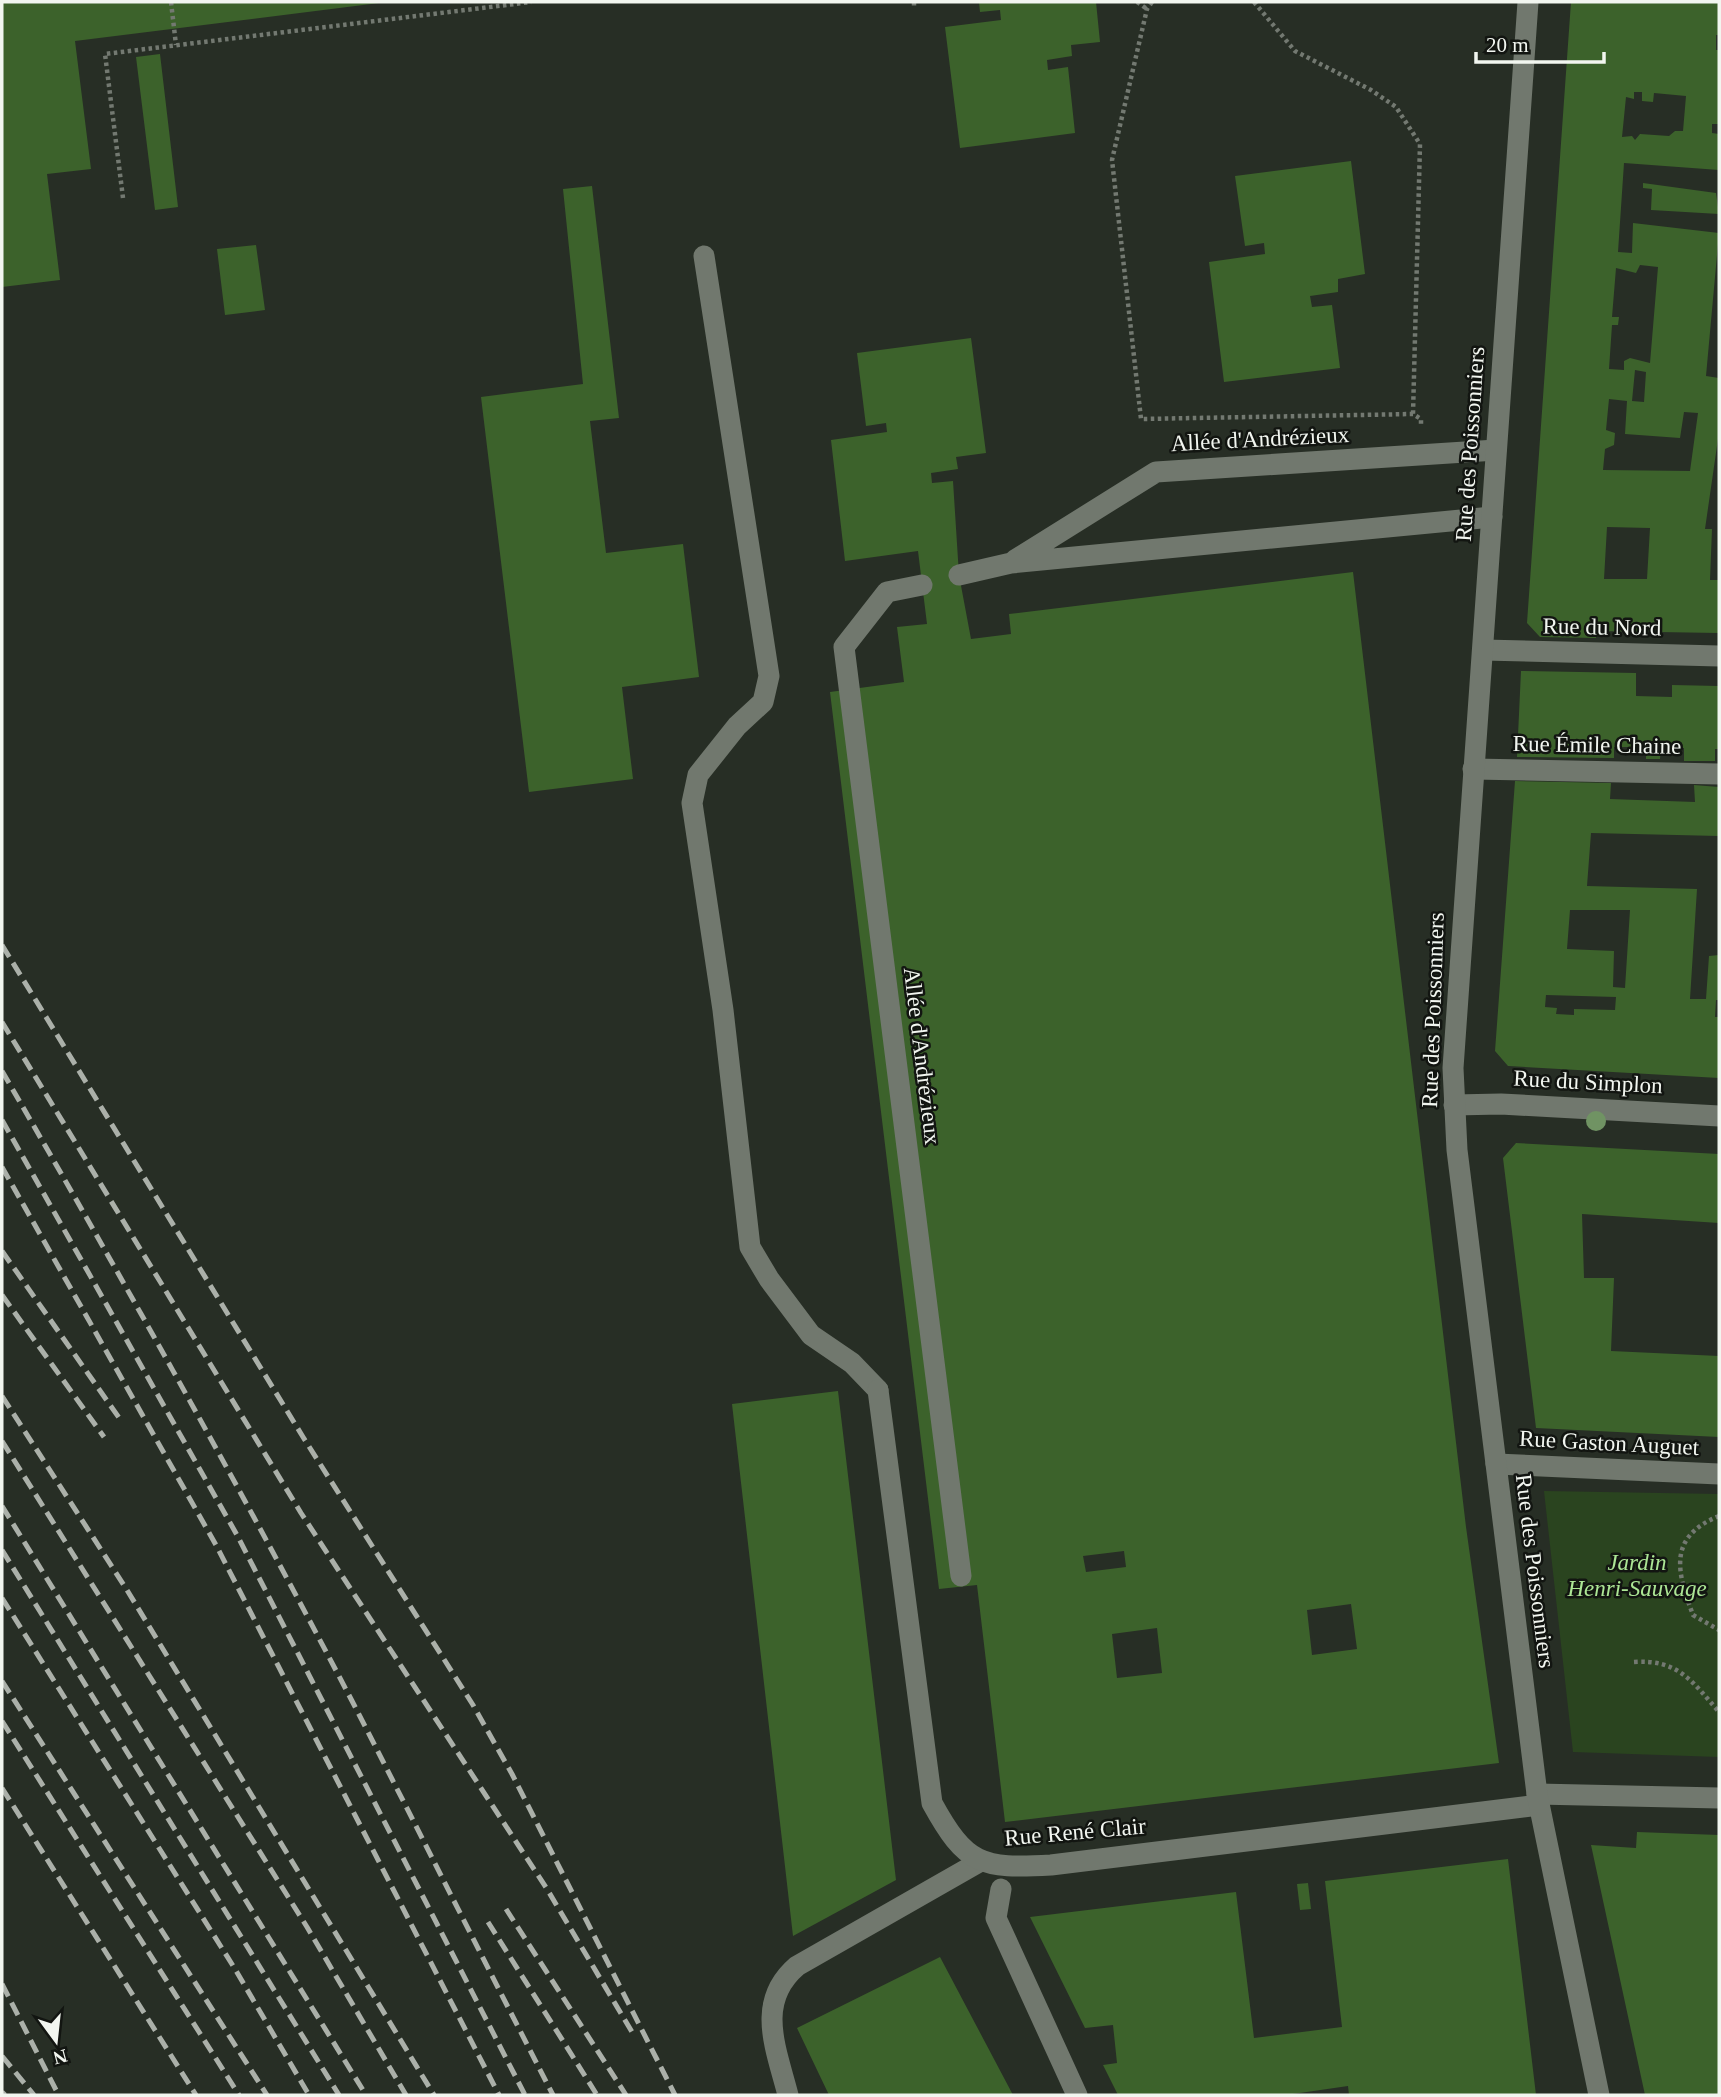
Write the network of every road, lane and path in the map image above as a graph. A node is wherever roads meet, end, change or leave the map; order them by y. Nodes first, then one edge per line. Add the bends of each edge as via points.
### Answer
1 (171, 2) edge
2 (531, 2) edge
3 (1137, 2) edge
4 (1152, 2) edge
5 (1254, 2) edge
6 (1528, 2) edge
7 (1147, 9) junction
8 (176, 45) junction
9 (122, 198) dead end
10 (704, 256) dead end
11 (1496, 450) junction
12 (1492, 517) junction
13 (1011, 563) junction
14 (959, 575) dead end
15 (922, 585) dead end
16 (1483, 650) junction
17 (1719, 656) edge
18 (1473, 769) junction
19 (1719, 774) edge
20 (1454, 1105) junction
21 (1719, 1116) edge
22 (1496, 1464) junction
23 (1719, 1475) edge
24 (1719, 1516) edge
25 (961, 1576) dead end
26 (1719, 1630) edge
27 (1634, 1662) dead end
28 (1719, 1712) edge
29 (1719, 1798) edge
30 (1538, 1799) junction
31 (981, 1861) junction
32 (1001, 1889) dead end
33 (788, 2095) edge
34 (1077, 2095) edge
35 (1599, 2095) edge

1 - 8 path
2 - 8 path
3 - 7 path
4 - 7 path
5 - 7 path via 1295,51 1396,107 1420,144 1413,414 1141,419 1112,160
6 - 11 street, Rue des Poissonniers
8 - 9 path via 104,54
10 - 31 street, Rue René Clair via 769,676 763,702 698,775 692,803 723,1010 750,1247 811,1335 852,1363 878,1390 932,1803 953,1840
11 - 12 street, Rue des Poissonniers
11 - 13 street, Allée d'Andrézieux via 1156,471
12 - 13 street, Allée d'Andrézieux
12 - 16 street, Rue des Poissonniers
13 - 14 street, Allée d'Andrézieux
15 - 25 street, Allée d'Andrézieux via 887,592 844,648
16 - 17 street, Rue du Nord
16 - 18 street, Rue des Poissonniers
18 - 19 street, Rue Émile Chaine
18 - 20 street, Rue des Poissonniers
20 - 21 street, Rue du Simplon
20 - 22 street, Rue des Poissonniers
22 - 23 street, Rue Gaston Auguet
22 - 30 street, Rue des Poissonniers
24 - 26 path via 1699,1524 1683,1545 1678,1576 1693,1615
27 - 28 path via 1679,1669
29 - 30 street, Rue René Clair
30 - 31 street, Rue René Clair via 1051,1865 1005,1868
30 - 35 street, Rue des Poissonniers
31 - 33 street via 781,1979 773,1997 772,2016
32 - 34 street via 996,1918

